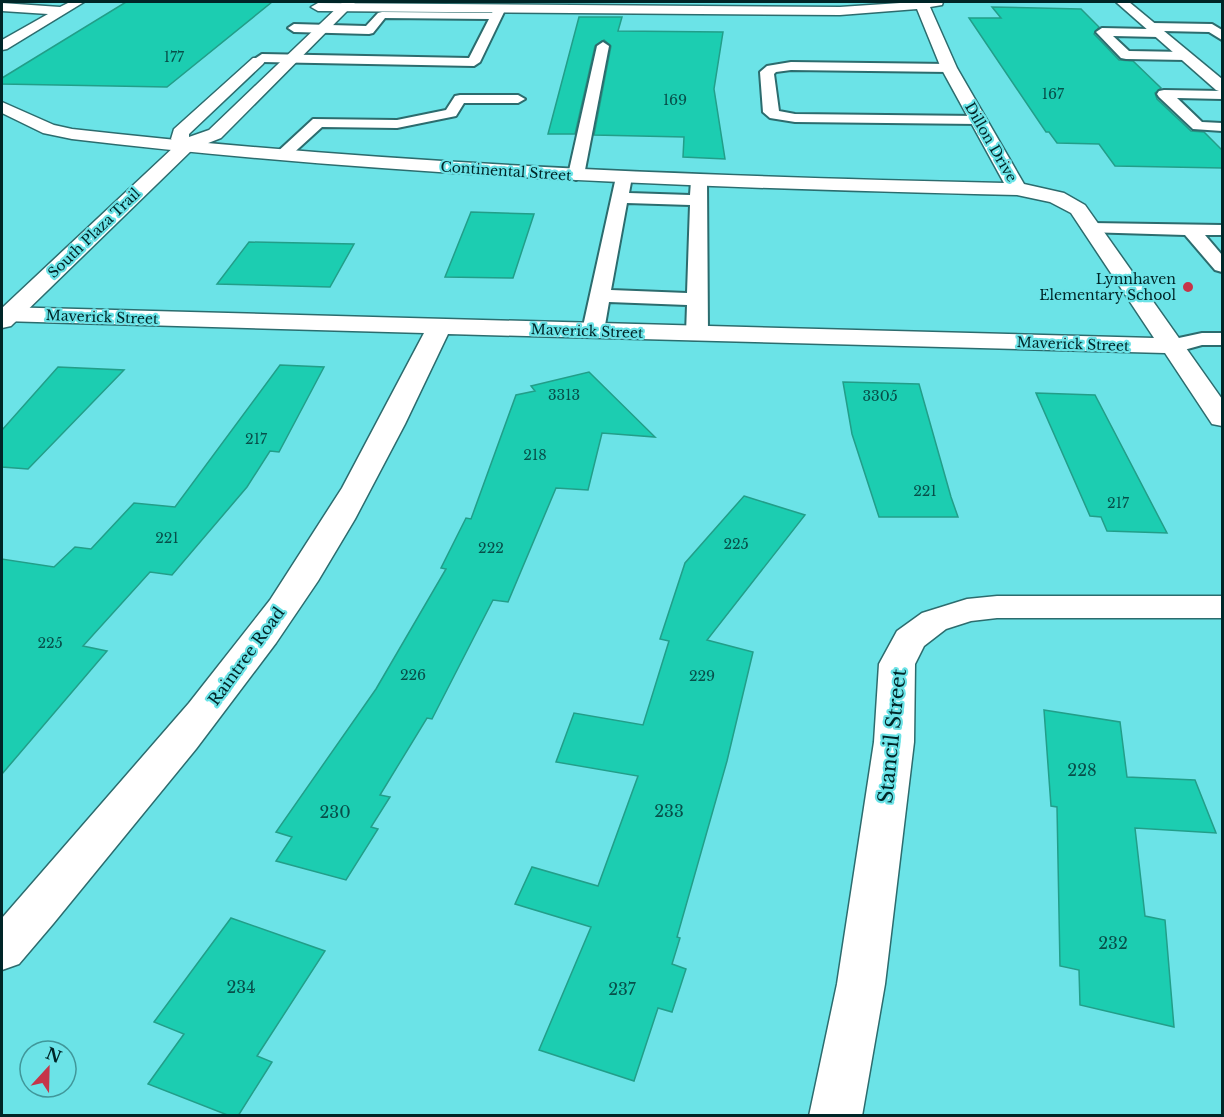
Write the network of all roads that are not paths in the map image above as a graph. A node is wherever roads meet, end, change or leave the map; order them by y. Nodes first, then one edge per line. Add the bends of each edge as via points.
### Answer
1 (78, 2) edge
2 (1122, 2) edge
3 (926, 3) edge
4 (320, 4) edge
5 (347, 4) edge
6 (546, 5) edge
7 (783, 6) edge
8 (2, 7) edge
9 (62, 11) junction
10 (498, 12) junction
11 (323, 28) junction
12 (375, 30) junction
13 (1156, 30) junction
14 (286, 36) junction
15 (1222, 36) edge
16 (2, 46) edge
17 (603, 46) dead end
18 (1202, 51) dead end
19 (1183, 53) junction
20 (262, 58) junction
21 (292, 58) junction
22 (340, 59) junction
23 (949, 68) junction
24 (1222, 87) edge
25 (1222, 95) edge
26 (518, 99) dead end
27 (2, 107) edge
28 (978, 120) junction
29 (1222, 127) edge
30 (187, 145) junction
31 (282, 155) junction
32 (576, 175) junction
33 (624, 177) junction
34 (699, 181) junction
35 (1017, 189) junction
36 (620, 198) junction
37 (699, 200) junction
38 (1091, 228) junction
39 (1190, 230) junction
40 (1222, 230) edge
41 (1222, 266) edge
42 (600, 296) junction
43 (697, 299) junction
44 (4, 316) edge
45 (439, 327) junction
46 (593, 331) junction
47 (697, 334) junction
48 (1222, 339) edge
49 (1173, 346) junction
50 (1222, 418) edge
51 (1222, 608) edge
52 (2, 950) edge
53 (835, 1116) edge

1 - 9 street
2 - 13 street
3 - 7 street via 861,10
3 - 23 street, Dillon Drive
4 - 5 street
4 - 14 street
5 - 10 street
5 - 11 street, South Plaza Trail
6 - 7 street
6 - 10 street
8 - 9 street
9 - 16 street
10 - 12 lane via 382,15
10 - 22 lane via 476,46 474,62
11 - 12 lane
11 - 14 lane
11 - 21 street, South Plaza Trail
12 - 22 lane
13 - 15 lane via 1212,28
13 - 19 street
13 - 19 lane via 1102,32 1126,55
14 - 20 street
17 - 32 lane
18 - 19 lane
19 - 24 street
20 - 21 lane
20 - 30 street via 180,133 180,139
21 - 22 lane
21 - 30 street, South Plaza Trail via 215,134
23 - 28 street, Dillon Drive
23 - 28 lane via 772,69 767,72 770,112 795,118
25 - 29 lane via 1164,94 1198,126
26 - 31 lane via 460,99 451,113 397,124 318,122
27 - 30 street, Continental Street via 50,129 72,134
28 - 35 street, Dillon Drive
30 - 31 street, Continental Street
30 - 44 street, South Plaza Trail
31 - 32 street, Continental Street
32 - 33 street, Continental Street
33 - 34 street, Continental Street
33 - 36 lane
34 - 35 street, Continental Street
34 - 37 lane
35 - 38 street, Dillon Drive via 1068,202
36 - 37 lane
36 - 42 lane
37 - 43 lane
38 - 39 lane
38 - 49 street, Dillon Drive
39 - 40 lane
39 - 41 lane
42 - 43 lane
42 - 46 lane
43 - 47 lane
44 - 45 street, Maverick Street
45 - 46 street, Maverick Street
45 - 52 street, Raintree Road via 367,471 300,582 215,700
46 - 47 street, Maverick Street
47 - 49 street, Maverick Street
48 - 49 lane
49 - 50 street, Dillon Drive
51 - 53 street, Stancil Street via 997,607 967,610 934,621 910,639 897,664 894,742 861,984

